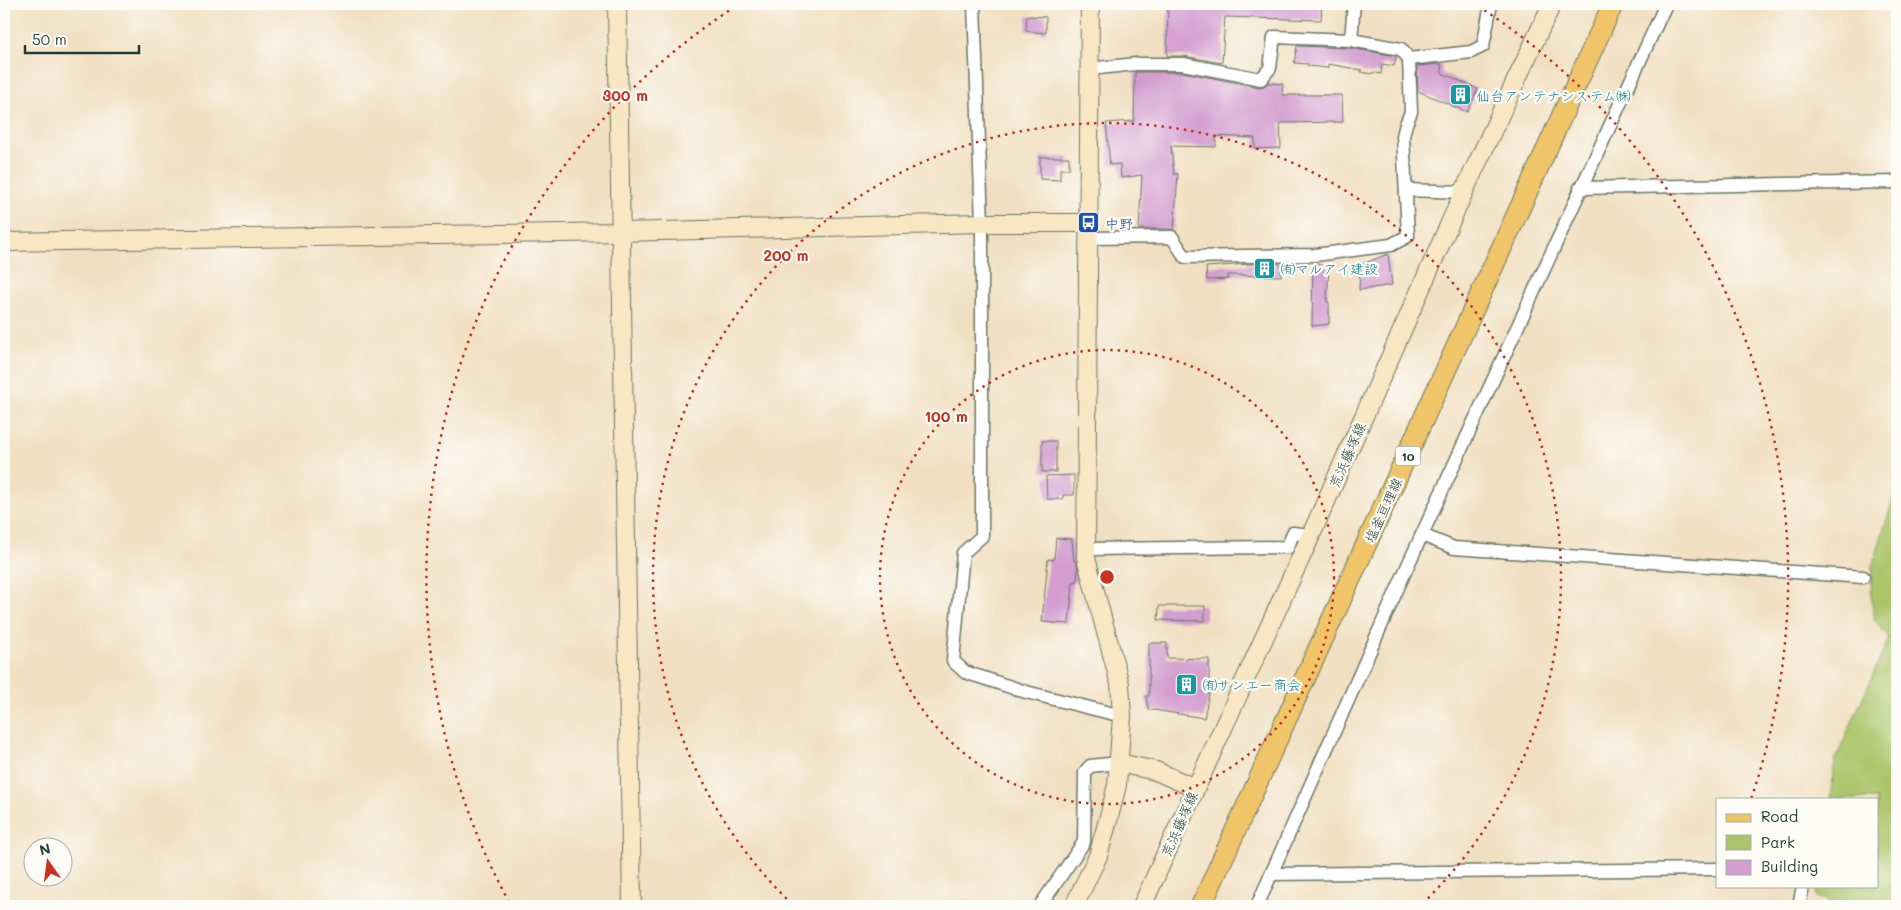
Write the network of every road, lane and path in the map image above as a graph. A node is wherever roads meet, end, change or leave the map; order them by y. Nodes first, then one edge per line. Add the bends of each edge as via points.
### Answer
1 (617, 4) edge
2 (974, 4) edge
3 (1090, 4) edge
4 (1354, 4) edge
5 (1491, 4) edge
6 (1552, 4) edge
7 (1613, 4) edge
8 (1666, 4) edge
9 (1351, 40) junction
10 (1409, 58) junction
11 (1089, 69) junction
12 (1897, 182) edge
13 (1580, 188) junction
14 (1406, 190) junction
15 (1464, 192) junction
16 (982, 223) junction
17 (1089, 231) junction
18 (621, 232) junction
19 (4, 242) edge
20 (1311, 535) junction
21 (1422, 535) junction
22 (1086, 549) junction
23 (1863, 577) dead end
24 (1122, 716) junction
25 (1119, 763) junction
26 (1195, 788) junction
27 (1716, 869) edge
28 (1272, 874) junction
29 (1803, 888) edge
30 (632, 906) edge
31 (1040, 906) edge
32 (1074, 906) edge
33 (1142, 906) edge
34 (1201, 906) edge
35 (1258, 906) edge
36 (1799, 906) edge

1 - 18 street
2 - 16 street
3 - 11 street
4 - 9 street
5 - 10 street via 1483,46 1471,52
6 - 15 street, 荒浜藤塚線
7 - 34 main road, 塩釜亘理線 / 10
8 - 13 street
9 - 10 street via 1401,49
9 - 11 street via 1274,38 1270,68 1261,79 1183,64
10 - 14 street via 1411,112 1403,136
11 - 17 street
12 - 13 street
13 - 21 street
14 - 15 street
14 - 17 street via 1408,236 1391,245 1315,255 1185,257 1172,238
15 - 20 street, 荒浜藤塚線
16 - 17 street
16 - 18 street
16 - 24 street via 982,536 963,553 953,660 965,672
17 - 22 street
18 - 19 street
18 - 30 street
20 - 22 street via 1293,533 1288,547
20 - 26 street, 荒浜藤塚線
21 - 23 street via 1454,548
21 - 28 street
22 - 24 street via 1120,684
24 - 25 street
25 - 26 street via 1156,771
25 - 31 street via 1090,766 1085,772 1084,842
25 - 32 street via 1098,856
26 - 33 street, 荒浜藤塚線
27 - 28 street
28 - 35 street
29 - 36 street

